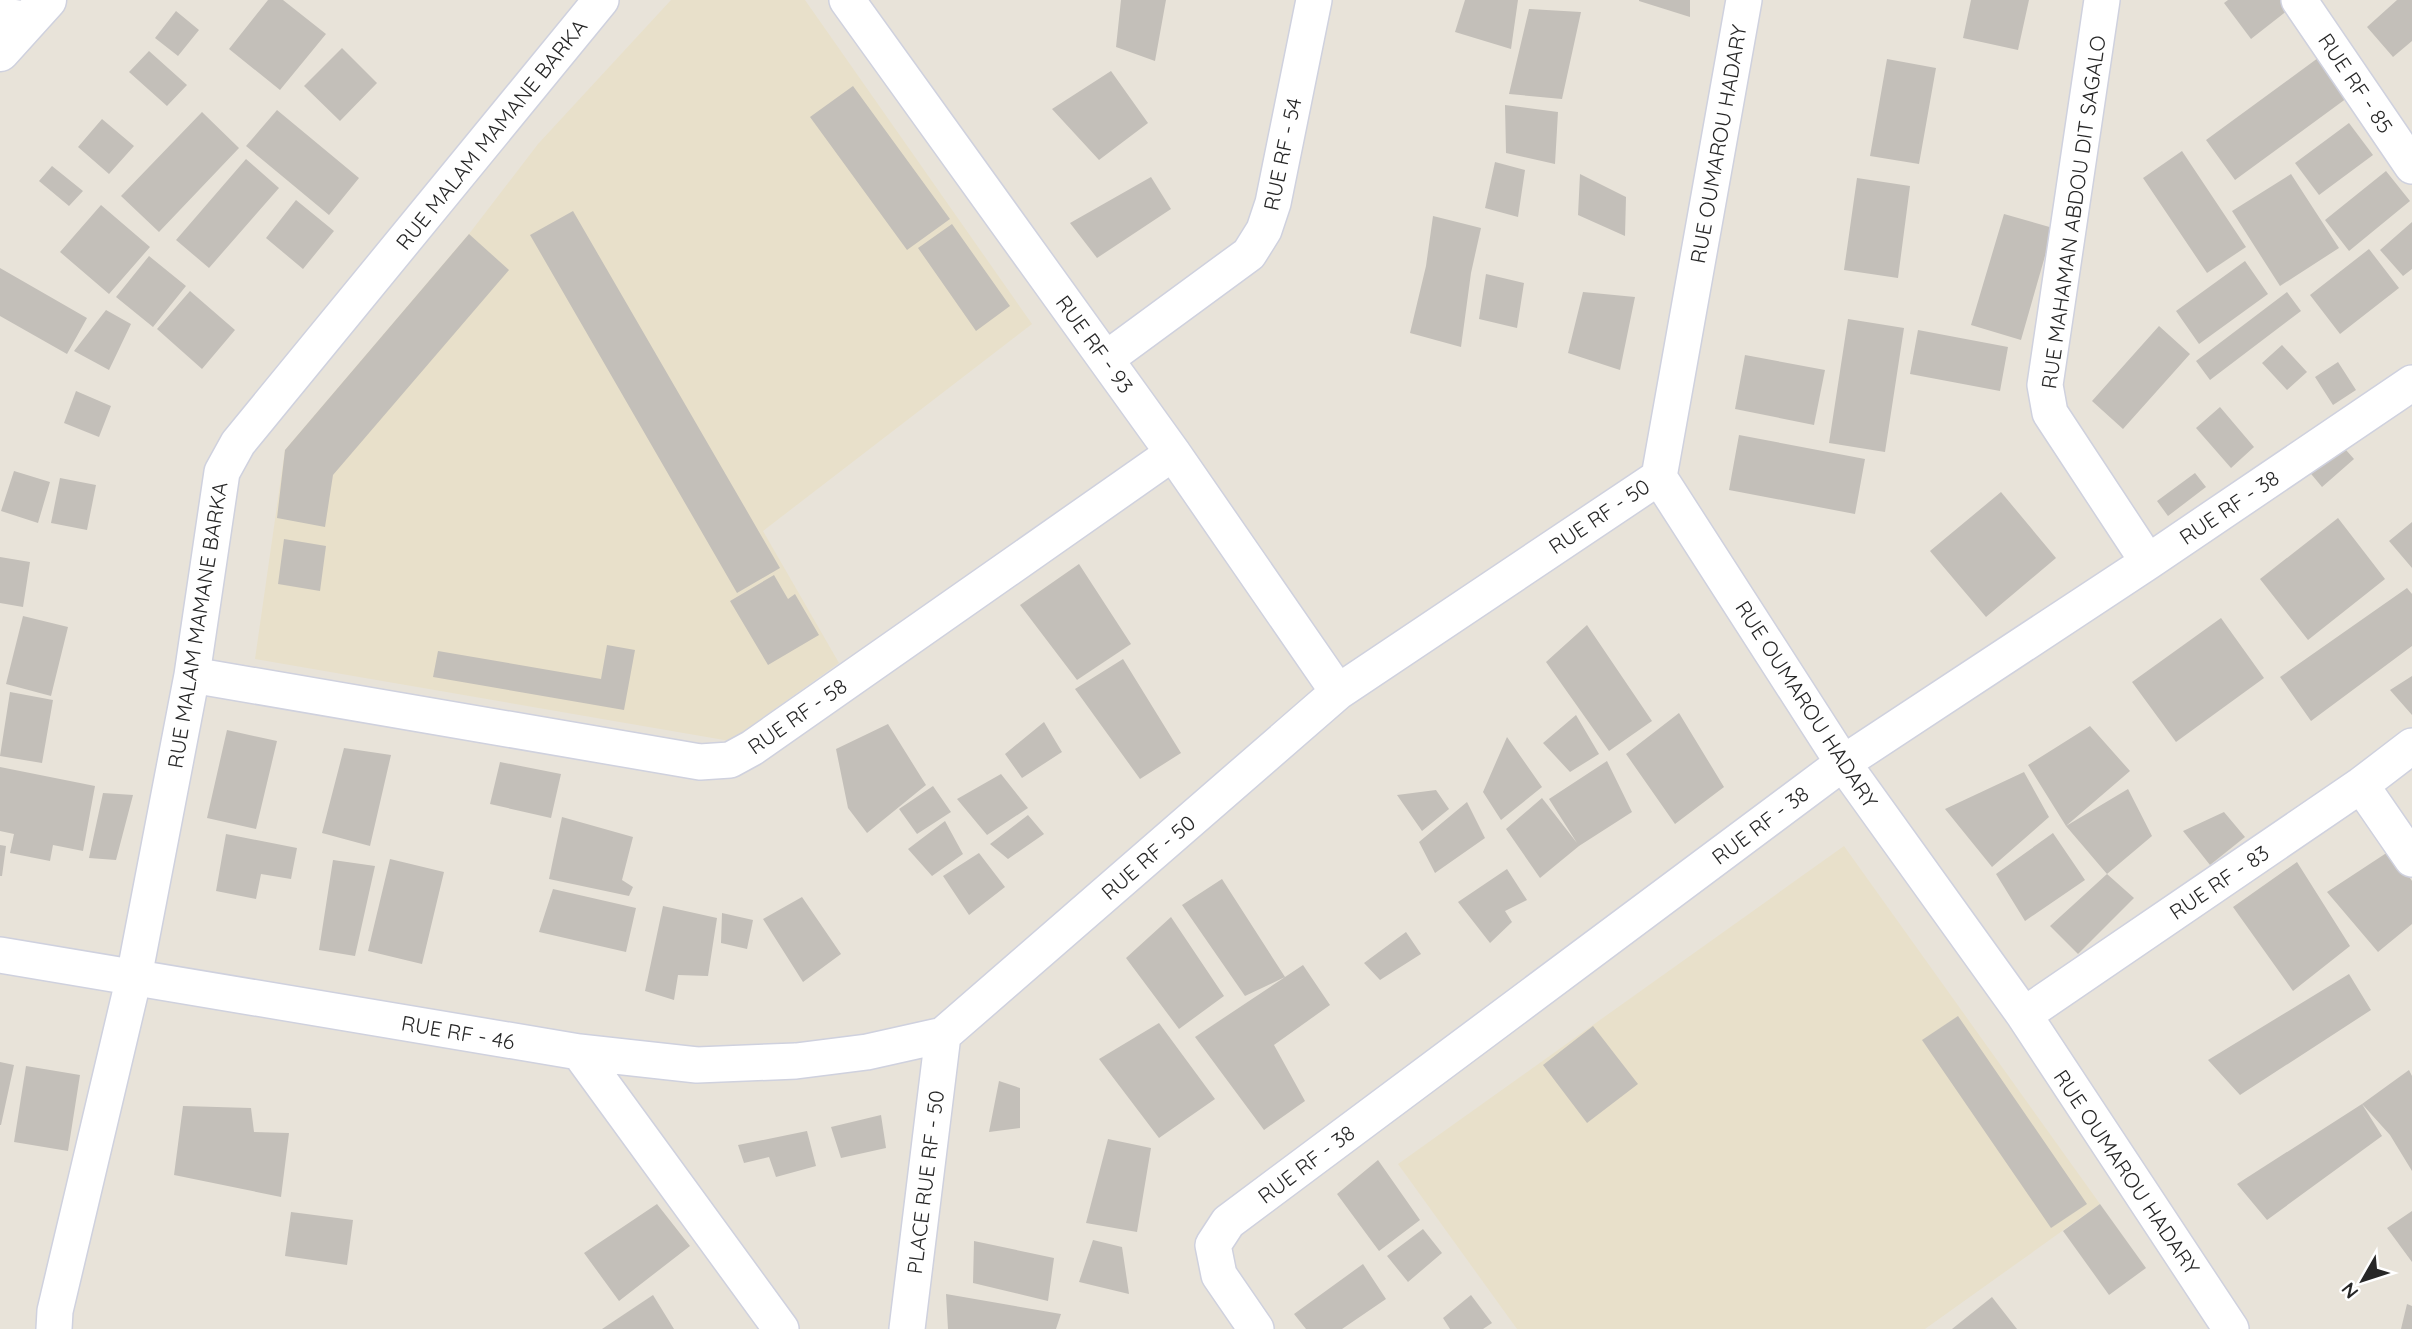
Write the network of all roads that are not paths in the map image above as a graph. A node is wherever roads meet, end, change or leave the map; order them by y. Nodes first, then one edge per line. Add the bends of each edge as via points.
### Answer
1 (601, 0) edge
2 (847, 0) edge
3 (1314, 0) edge
4 (1744, 0) edge
5 (2102, 0) edge
6 (2299, 0) edge
7 (25, 12) edge
8 (0, 52) edge
9 (2412, 166) edge
10 (1106, 359) junction
11 (2412, 383) edge
12 (1173, 453) junction
13 (1659, 477) junction
14 (2148, 562) junction
15 (192, 675) junction
16 (1338, 692) junction
17 (2412, 747) edge
18 (1843, 763) junction
19 (2361, 785) junction
20 (2412, 859) edge
21 (0, 955) edge
22 (134, 977) junction
23 (2024, 1015) junction
24 (943, 1035) junction
25 (579, 1052) junction
26 (54, 1329) edge
27 (781, 1329) edge
28 (907, 1329) edge
29 (1256, 1329) edge
30 (2231, 1329) edge

1 - 15 street, RUE MALAM MAMANE BARKA via 238,443 222,472
2 - 10 street, RUE RF - 93
3 - 10 street, RUE RF - 54 via 1264,230 1248,254
4 - 13 street, RUE OUMAROU HADARY
5 - 14 street, RUE MAHAMAN ABDOU DIT SAGALO via 2045,385 2050,413
6 - 9 street, RUE RF - 85
7 - 8 street
10 - 12 street, RUE RF - 93
11 - 14 street, RUE RF - 38
12 - 15 street, RUE RF - 58 via 730,760 700,761
12 - 16 street, RUE RF - 93
13 - 16 street, RUE RF - 50
13 - 18 street, RUE OUMAROU HADARY
14 - 18 street, RUE RF - 38
15 - 22 street, RUE MALAM MAMANE BARKA
16 - 24 street, RUE RF - 50
17 - 19 street, RUE RF - 83
18 - 23 street, RUE OUMAROU HADARY
18 - 29 street, RUE RF - 38 via 1228,1222 1213,1245 1219,1275
19 - 20 street
19 - 23 street, RUE RF - 83
21 - 22 street, RUE RF - 46
22 - 25 street, RUE RF - 46
22 - 26 street, RUE MALAM MAMANE BARKA
23 - 30 street, RUE OUMAROU HADARY
24 - 25 street, RUE RF - 50 via 867,1052 796,1061 697,1065
24 - 28 street, PLACE RUE RF - 50
25 - 27 street

